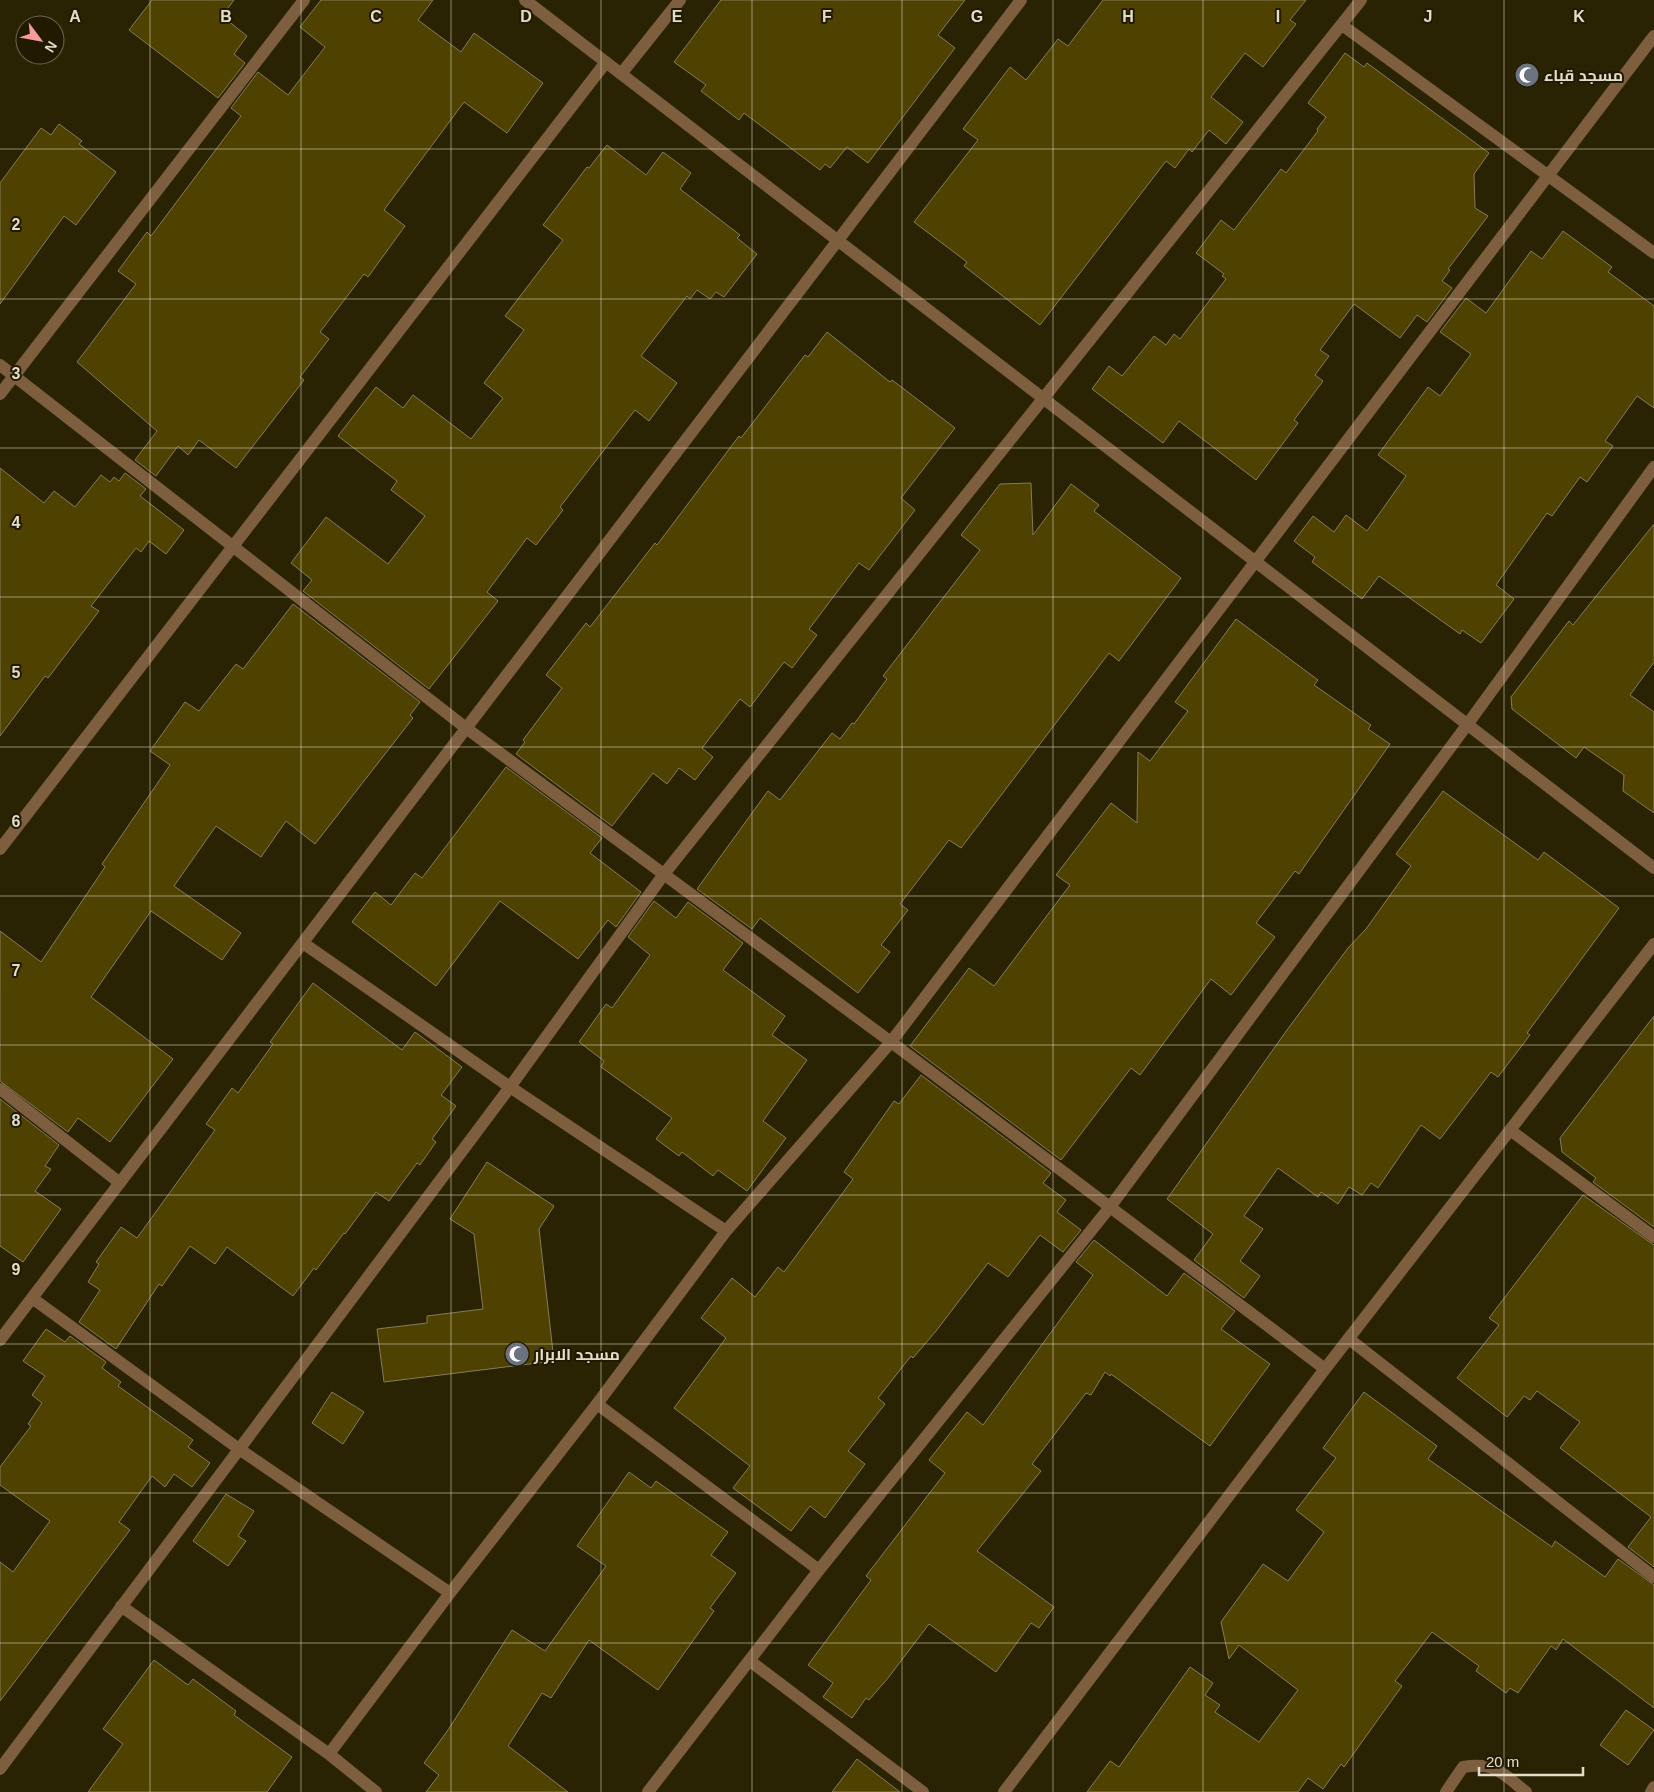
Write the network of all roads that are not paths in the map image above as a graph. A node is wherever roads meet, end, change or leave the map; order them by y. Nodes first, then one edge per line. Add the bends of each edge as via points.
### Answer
1 (304, 0) edge
2 (525, 0) edge
3 (680, 0) edge
4 (1021, 0) edge
5 (1361, 0) edge
6 (1342, 26) junction
7 (1654, 36) edge
8 (606, 62) junction
9 (621, 74) junction
10 (1548, 176) junction
11 (838, 241) junction
12 (1654, 253) edge
13 (0, 365) edge
14 (14, 376) junction
15 (0, 394) edge
16 (1043, 399) junction
17 (1654, 467) edge
18 (234, 546) junction
19 (1255, 562) junction
20 (1468, 725) junction
21 (466, 728) junction
22 (0, 849) edge
23 (1654, 868) edge
24 (664, 874) junction
25 (303, 943) junction
26 (1654, 944) edge
27 (891, 1042) junction
28 (510, 1087) junction
29 (0, 1089) edge
30 (1510, 1130) junction
31 (120, 1182) junction
32 (1110, 1207) junction
33 (726, 1231) junction
34 (1654, 1237) edge
35 (32, 1298) junction
36 (1349, 1339) junction
37 (0, 1340) edge
38 (1325, 1369) junction
39 (597, 1404) junction
40 (239, 1449) junction
41 (819, 1570) junction
42 (1654, 1577) edge
43 (450, 1593) junction
44 (122, 1606) junction
45 (750, 1662) junction
46 (329, 1754) junction
47 (0, 1769) edge
48 (1654, 1788) edge
49 (376, 1792) edge
50 (648, 1792) edge
51 (923, 1792) edge
52 (1004, 1792) edge
53 (1446, 1792) edge
54 (1526, 1792) edge
55 (1651, 1792) edge

1 - 14 street
2 - 8 street
3 - 9 street
4 - 11 street
5 - 6 street
6 - 10 street
6 - 16 street
7 - 10 street
8 - 9 street
8 - 18 street
9 - 11 street
10 - 12 street
10 - 19 street
11 - 16 street
11 - 21 street
13 - 14 street
14 - 15 street
14 - 18 street
16 - 19 street
16 - 24 street
17 - 20 street
18 - 21 street
18 - 22 street
19 - 20 street
19 - 27 street
20 - 23 street
20 - 32 street
21 - 24 street
21 - 25 street
24 - 27 street
24 - 28 street
25 - 28 street
25 - 31 street
26 - 30 street
27 - 32 street
27 - 33 street
28 - 33 street
28 - 40 street
29 - 31 street
30 - 34 street
30 - 36 street
31 - 35 street
32 - 38 street
32 - 41 street
33 - 39 street
35 - 37 street
35 - 40 street
36 - 38 street
36 - 42 street
38 - 52 street
39 - 41 street
39 - 43 street
40 - 43 street
40 - 44 street
41 - 45 street
43 - 46 street
44 - 46 street
44 - 47 street
45 - 50 street
45 - 51 street
46 - 49 street
48 - 55 street
53 - 54 street via 1463,1767 1482,1764 1499,1770

